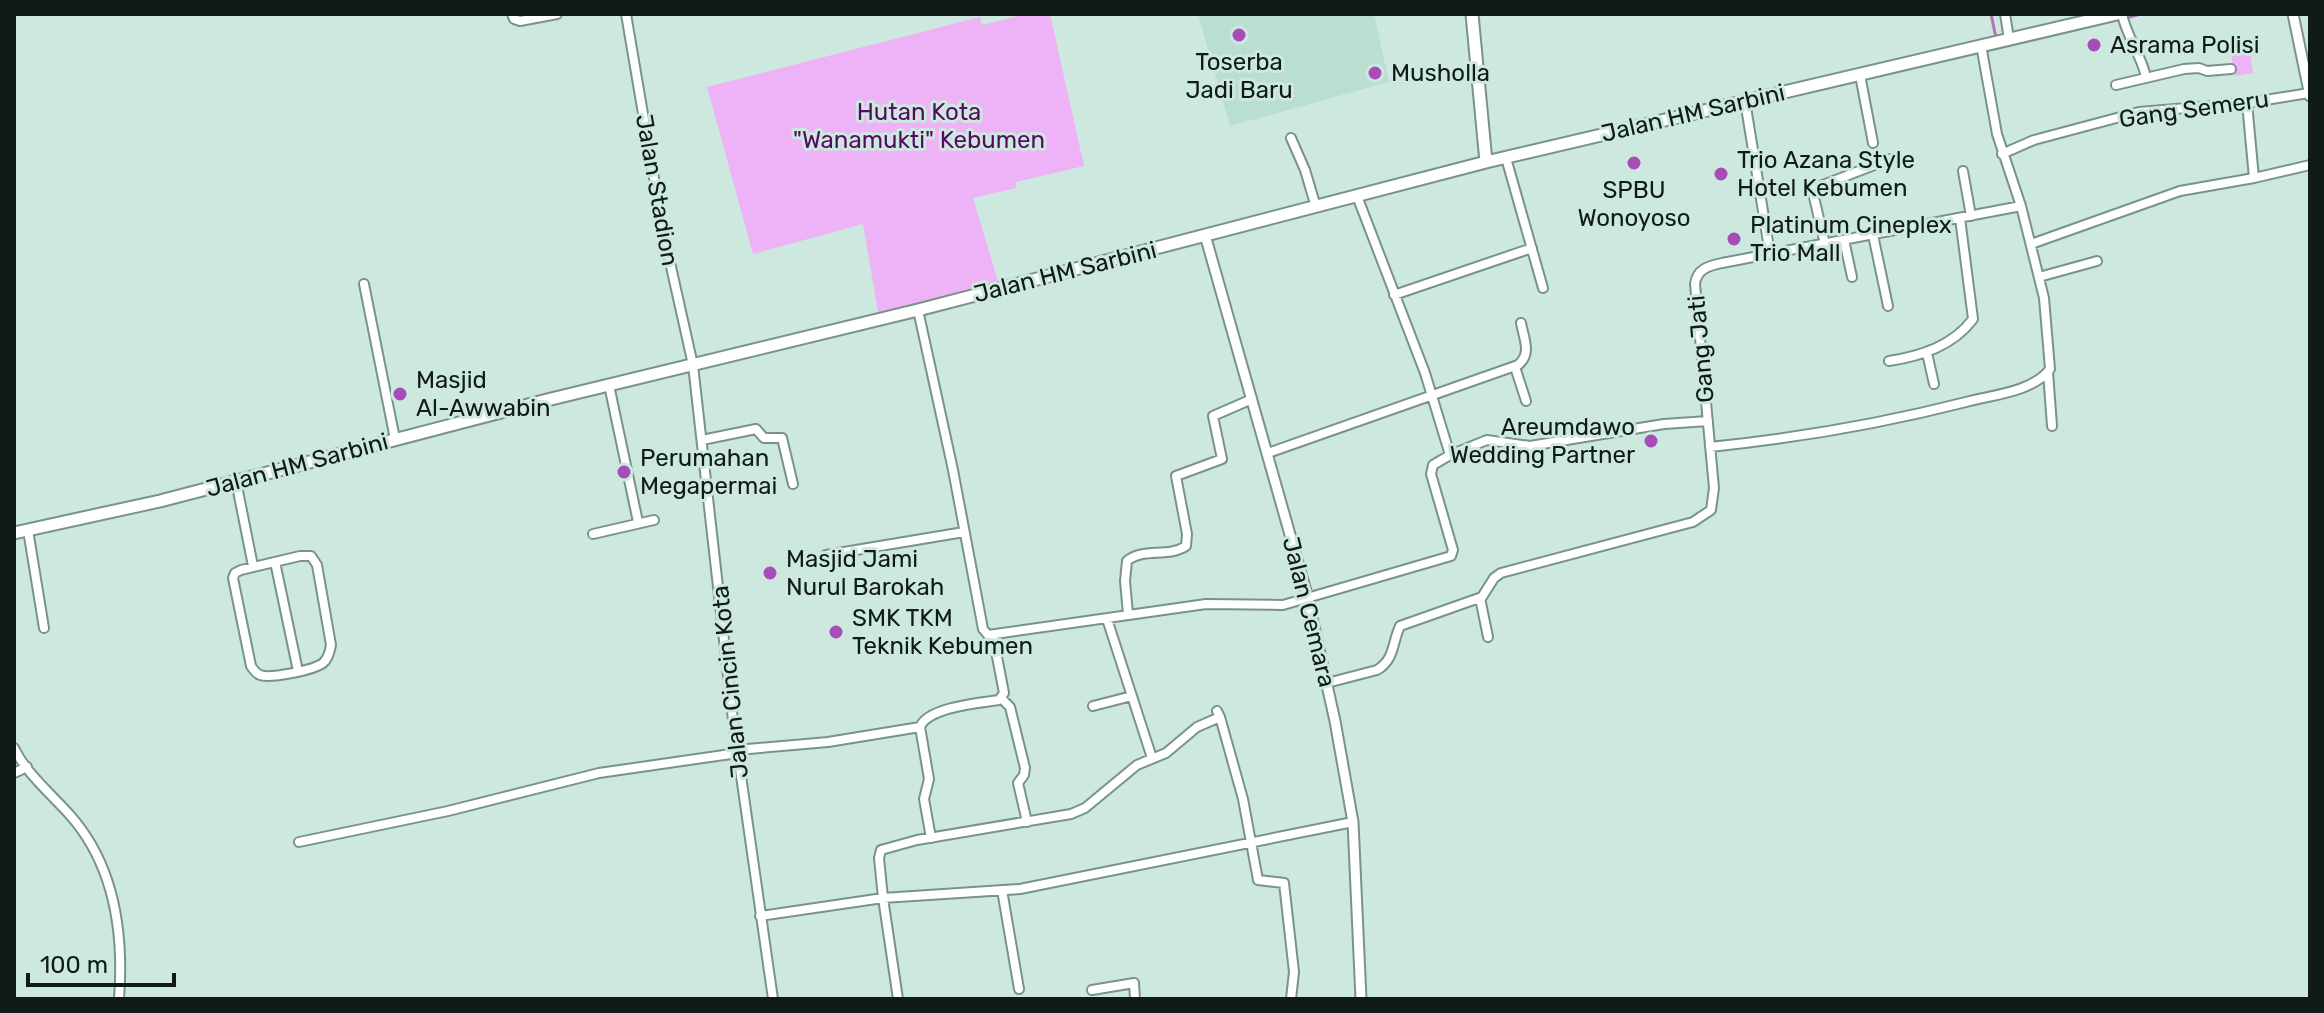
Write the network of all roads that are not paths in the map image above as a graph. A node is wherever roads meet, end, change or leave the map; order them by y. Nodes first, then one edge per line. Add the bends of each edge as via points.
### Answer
1 (512, 14) edge
2 (557, 14) edge
3 (626, 14) edge
4 (1472, 14) edge
5 (2005, 14) edge
6 (2293, 14) edge
7 (2121, 15) edge
8 (2006, 40) junction
9 (1985, 45) junction
10 (2231, 69) dead end
11 (1860, 75) junction
12 (2146, 77) junction
13 (2116, 85) dead end
14 (2310, 94) edge
15 (1745, 101) junction
16 (2247, 103) junction
17 (1291, 138) dead end
18 (1873, 143) dead end
19 (2002, 154) junction
20 (1506, 158) junction
21 (1890, 159) dead end
22 (1486, 162) junction
23 (2310, 165) edge
24 (1963, 171) dead end
25 (2254, 178) junction
26 (1357, 196) junction
27 (2021, 206) junction
28 (1316, 207) junction
29 (1971, 216) junction
30 (1960, 218) junction
31 (1205, 235) junction
32 (1873, 235) junction
33 (1844, 240) junction
34 (1825, 244) junction
35 (2031, 244) junction
36 (1532, 248) junction
37 (1770, 254) junction
38 (2097, 261) dead end
39 (1852, 277) dead end
40 (2039, 277) junction
41 (364, 284) dead end
42 (1543, 288) dead end
43 (1394, 295) junction
44 (1888, 306) dead end
45 (918, 310) junction
46 (1521, 323) dead end
47 (1927, 353) junction
48 (1889, 361) dead end
49 (693, 365) junction
50 (1515, 367) junction
51 (2048, 372) junction
52 (1934, 384) dead end
53 (609, 385) junction
54 (1433, 394) junction
55 (1252, 399) junction
56 (1526, 401) dead end
57 (1708, 421) junction
58 (2052, 426) dead end
59 (395, 439) junction
60 (702, 440) junction
61 (1710, 447) junction
62 (1268, 453) junction
63 (1450, 455) junction
64 (236, 481) junction
65 (793, 484) dead end
66 (654, 520) dead end
67 (638, 522) junction
68 (28, 530) junction
69 (964, 532) junction
70 (14, 533) edge
71 (593, 534) dead end
72 (826, 555) dead end
73 (275, 562) junction
74 (253, 566) junction
75 (1480, 598) junction
76 (1308, 599) junction
77 (1128, 614) junction
78 (1107, 619) junction
79 (44, 628) dead end
80 (993, 636) junction
81 (1488, 637) dead end
82 (298, 671) junction
83 (1327, 683) junction
84 (1132, 696) junction
85 (1001, 698) junction
86 (1093, 706) dead end
87 (920, 727) junction
88 (14, 748) edge
89 (737, 751) junction
90 (1152, 758) junction
91 (27, 767) junction
92 (14, 773) edge
93 (1027, 822) junction
94 (1353, 822) junction
95 (931, 838) junction
96 (299, 842) dead end
97 (1251, 843) junction
98 (1002, 890) junction
99 (883, 898) junction
100 (760, 916) junction
101 (1019, 989) dead end
102 (1092, 990) dead end
103 (119, 999) edge
104 (773, 999) edge
105 (898, 999) edge
106 (1135, 999) edge
107 (1291, 999) edge
108 (1361, 999) edge

1 - 2 street via 520,21
3 - 49 street, Jalan Stadion via 663,231
4 - 22 main road
5 - 8 street
6 - 14 street
7 - 8 main road, Jalan HM Sarbini
7 - 12 street
8 - 9 main road, Jalan HM Sarbini
9 - 11 main road, Jalan HM Sarbini
9 - 19 street
10 - 12 street via 2192,68
11 - 15 main road, Jalan HM Sarbini
11 - 18 street
12 - 13 street
14 - 16 street, Gang Semeru
15 - 20 main road, Jalan HM Sarbini
15 - 37 street
16 - 19 street, Gang Semeru via 2139,112 2034,140
16 - 25 street
17 - 28 street
19 - 27 street
20 - 22 main road, Jalan HM Sarbini
20 - 36 street
21 - 34 street via 1815,188
22 - 26 main road, Jalan HM Sarbini
23 - 25 street
24 - 29 street
25 - 35 street via 2180,191
26 - 28 main road, Jalan HM Sarbini
26 - 43 street
27 - 29 street, Gang Jati
27 - 35 street
28 - 31 main road, Jalan HM Sarbini
29 - 30 street, Gang Jati
30 - 32 street, Gang Jati
30 - 47 street via 1973,319
31 - 45 main road, Jalan HM Sarbini
31 - 55 street, Jalan Cemara
32 - 33 street, Gang Jati
32 - 44 street
33 - 34 street, Gang Jati
33 - 39 street
34 - 37 street, Gang Jati
35 - 40 street
36 - 42 street
36 - 43 street
37 - 57 street, Gang Jati via 1710,266 1696,276
38 - 40 street
40 - 51 street
41 - 59 street
43 - 54 street
45 - 49 main road, Jalan HM Sarbini
45 - 69 street
46 - 50 street via 1527,355
47 - 48 street
47 - 52 street
49 - 53 main road, Jalan HM Sarbini
49 - 60 street, Jalan Cincin Kota
50 - 54 street
50 - 56 street
51 - 58 street
51 - 61 street via 2011,390 1860,427
53 - 59 main road, Jalan HM Sarbini
53 - 67 street
54 - 62 street
54 - 63 street
55 - 62 street, Jalan Cemara
55 - 77 street via 1213,416 1222,459 1176,476 1186,546 1127,561
57 - 61 street
57 - 63 street via 1530,446 1487,440
59 - 64 main road, Jalan HM Sarbini
60 - 65 street via 756,429 764,438 782,438
60 - 89 street, Jalan Cincin Kota
61 - 75 street via 1713,502 1711,510 1693,522 1501,573
62 - 76 street, Jalan Cemara
63 - 76 street via 1433,465 1431,474 1453,554
64 - 68 main road, Jalan HM Sarbini
64 - 74 street
66 - 67 street
67 - 71 street
68 - 70 main road, Jalan HM Sarbini
68 - 79 street
69 - 72 street
69 - 80 street via 983,629
73 - 74 street
73 - 82 street
73 - 82 street via 311,556 317,565 331,645 323,663
74 - 82 street via 233,578 251,666 263,676
75 - 81 street
75 - 83 street via 1405,623 1383,666
76 - 77 street
76 - 83 street, Jalan Cemara
77 - 78 street
78 - 80 street
78 - 84 street
80 - 85 street
83 - 94 street, Jalan Cemara
84 - 86 street
84 - 90 street
85 - 87 street via 933,714
85 - 93 street via 1008,703 1025,768 1018,783
87 - 89 street
87 - 95 street
88 - 91 street
89 - 96 street via 599,773
89 - 100 street, Jalan Cincin Kota
90 - 93 street via 1085,808
90 - 97 street via 1219,714
91 - 92 street
91 - 103 street via 87,835 103,865 117,927
93 - 95 street
94 - 97 street
94 - 108 street, Jalan Cemara
95 - 99 street via 881,850
97 - 98 street
97 - 107 street via 1258,880 1284,883 1294,972
98 - 99 street
98 - 101 street
99 - 100 street
99 - 105 street
100 - 104 street, Jalan Cincin Kota
102 - 106 street via 1134,983

